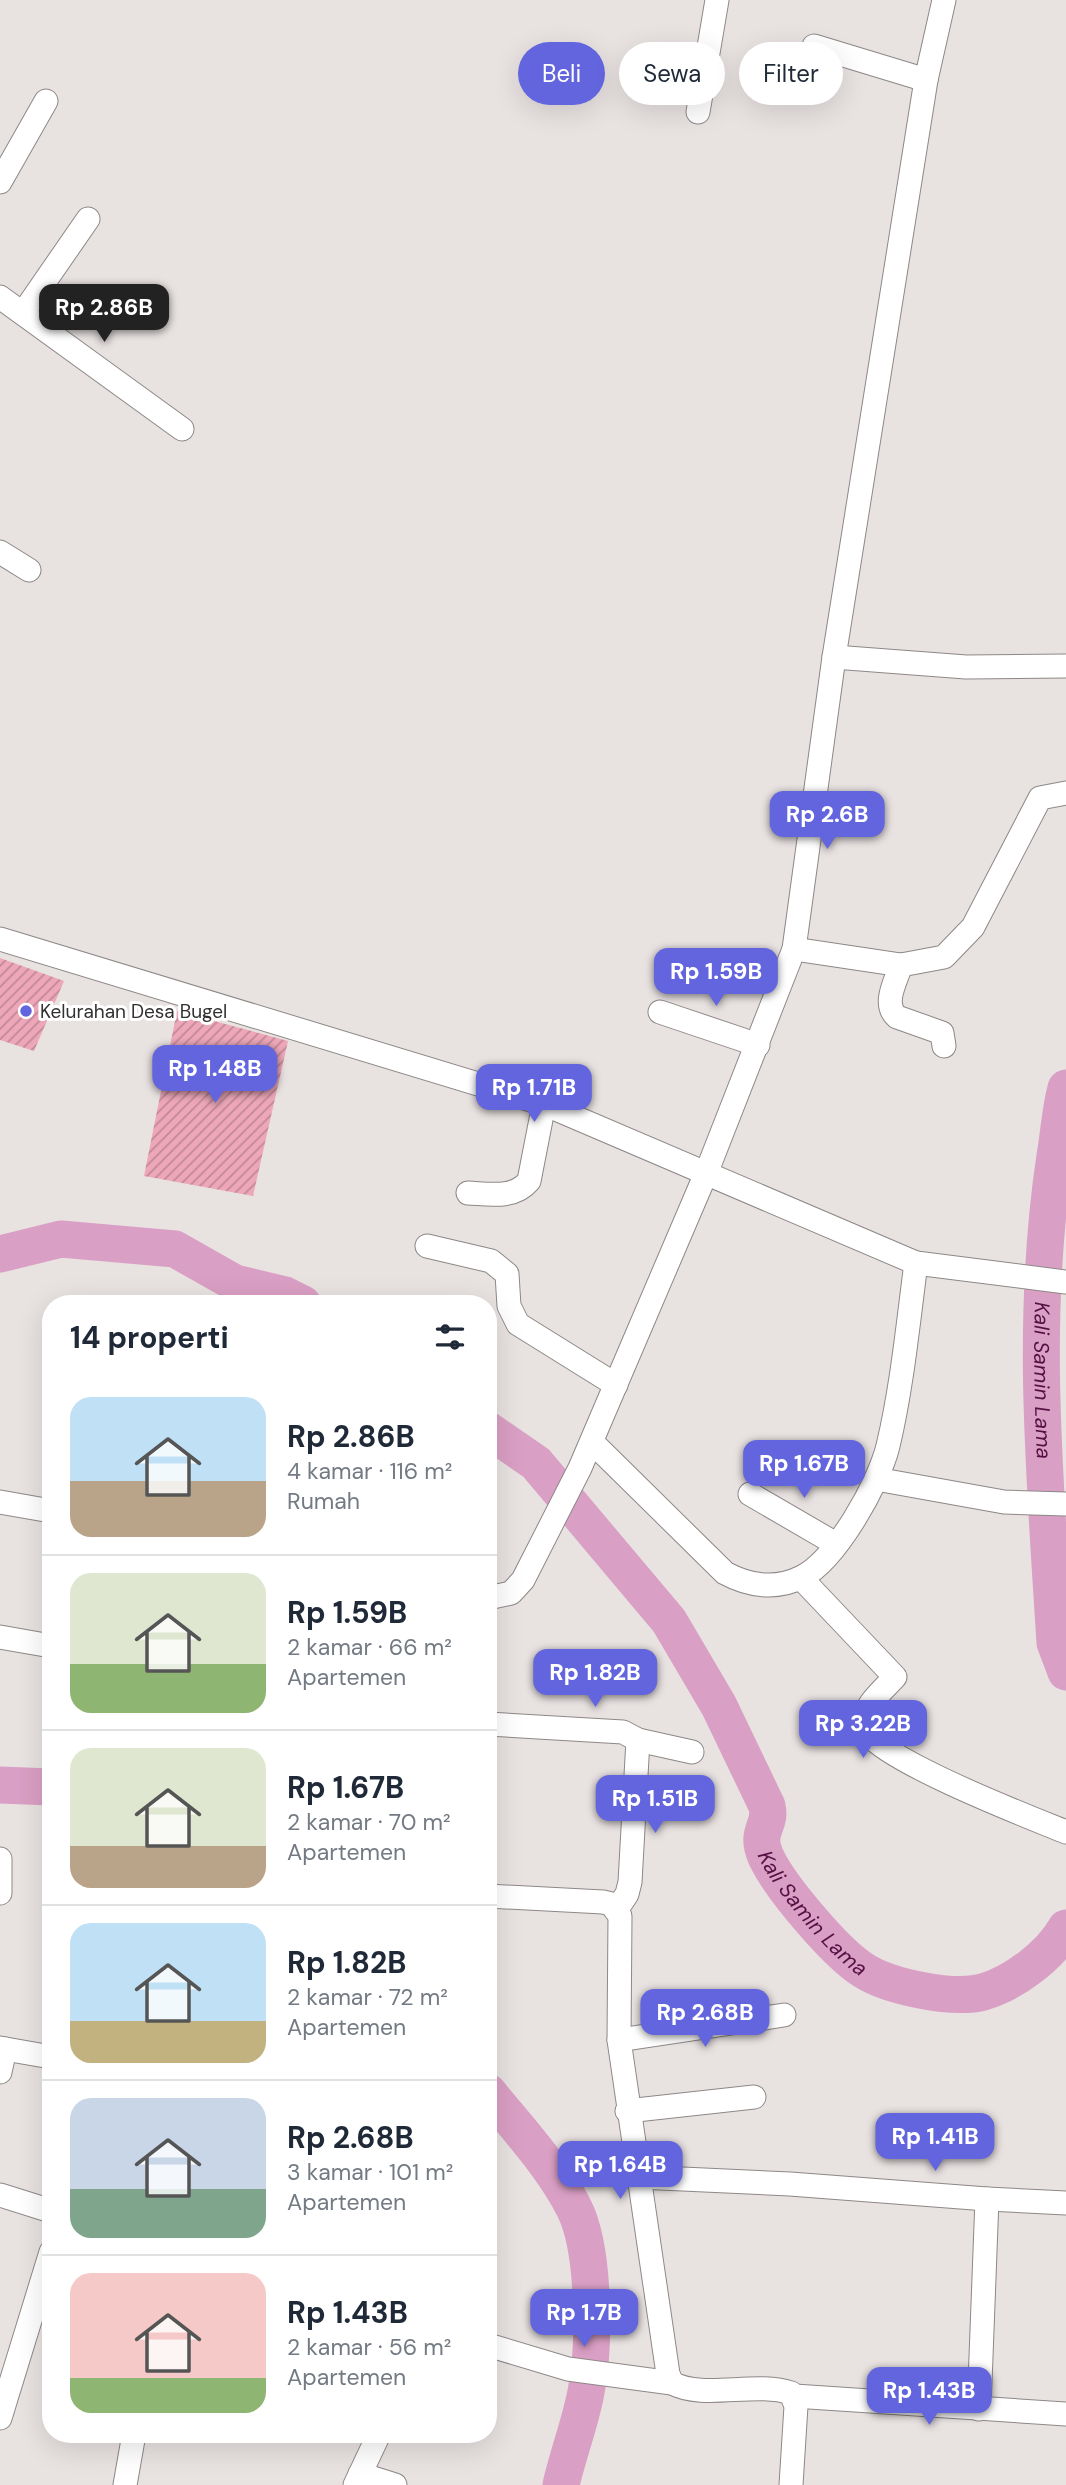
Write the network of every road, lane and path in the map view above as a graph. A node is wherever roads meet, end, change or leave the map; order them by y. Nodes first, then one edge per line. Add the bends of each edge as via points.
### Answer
1 (717, 0) edge
2 (944, 0) edge
3 (843, 55) edge
4 (926, 80) junction
5 (46, 101) dead end
6 (698, 112) dead end
7 (0, 182) edge
8 (88, 219) dead end
9 (0, 297) edge
10 (23, 313) junction
11 (183, 429) dead end
12 (0, 551) edge
13 (29, 570) dead end
14 (834, 657) junction
15 (1066, 666) edge
16 (1066, 793) edge
17 (0, 939) edge
18 (794, 949) junction
19 (901, 965) junction
20 (660, 1012) dead end
21 (758, 1045) junction
22 (944, 1046) dead end
23 (544, 1104) junction
24 (707, 1171) junction
25 (468, 1193) dead end
26 (427, 1246) dead end
27 (916, 1263) junction
28 (1066, 1282) edge
29 (616, 1385) junction
30 (592, 1442) junction
31 (876, 1479) junction
32 (750, 1494) dead end
33 (0, 1502) edge
34 (1066, 1504) edge
35 (42, 1509) edge
36 (836, 1544) junction
37 (801, 1578) junction
38 (497, 1596) edge
39 (0, 1637) edge
40 (42, 1644) edge
41 (497, 1725) edge
42 (638, 1740) junction
43 (692, 1752) dead end
44 (1066, 1832) edge
45 (0, 1859) edge
46 (0, 1893) edge
47 (497, 1896) edge
48 (617, 1909) junction
49 (785, 2015) dead end
50 (619, 2040) junction
51 (3, 2049) edge
52 (42, 2056) edge
53 (0, 2073) edge
54 (754, 2096) dead end
55 (627, 2111) junction
56 (639, 2177) junction
57 (0, 2195) edge
58 (986, 2199) junction
59 (1066, 2203) edge
60 (42, 2208) edge
61 (42, 2276) edge
62 (497, 2349) edge
63 (7, 2367) edge
64 (672, 2383) junction
65 (794, 2396) junction
66 (979, 2409) junction
67 (1066, 2414) edge
68 (0, 2418) edge
69 (132, 2443) edge
70 (375, 2443) edge
71 (358, 2479) edge
72 (125, 2485) edge
73 (396, 2485) edge
74 (791, 2485) edge

1 - 6 street
2 - 4 street
3 - 4 street
4 - 14 street
5 - 7 street
8 - 10 street
9 - 10 street
10 - 11 street
12 - 13 street
14 - 15 street via 966,667
14 - 18 street
16 - 19 street via 1040,798 959,944 932,962
17 - 23 street
18 - 19 street
18 - 21 street
19 - 22 street via 889,1002 891,1012 942,1033
20 - 21 street
21 - 24 street
23 - 24 street
23 - 25 street via 529,1181 505,1195
24 - 27 street
24 - 29 street
26 - 29 street via 491,1261 507,1274 509,1306 518,1324
27 - 28 street
27 - 31 street via 888,1448
29 - 30 street
30 - 37 street via 725,1573 759,1586
30 - 38 street via 523,1580 511,1593
31 - 34 street via 1004,1502
31 - 36 street
32 - 36 street
33 - 35 street
36 - 37 street
37 - 44 street via 895,1677 866,1711 864,1731 937,1778
39 - 40 street
41 - 42 street via 623,1732
42 - 43 street
42 - 48 street via 630,1882
45 - 46 street
47 - 48 street via 603,1902
48 - 50 street via 622,1924
49 - 50 street
50 - 55 street
51 - 52 street
51 - 53 street
54 - 55 street
55 - 56 street
56 - 58 street
56 - 64 street via 665,2364
57 - 60 street
58 - 59 street
58 - 66 street
61 - 63 street
62 - 64 street via 568,2369
63 - 68 street
64 - 65 street via 689,2389 774,2389
65 - 66 street
65 - 74 street
66 - 67 street
69 - 72 street
70 - 71 street
71 - 73 street

